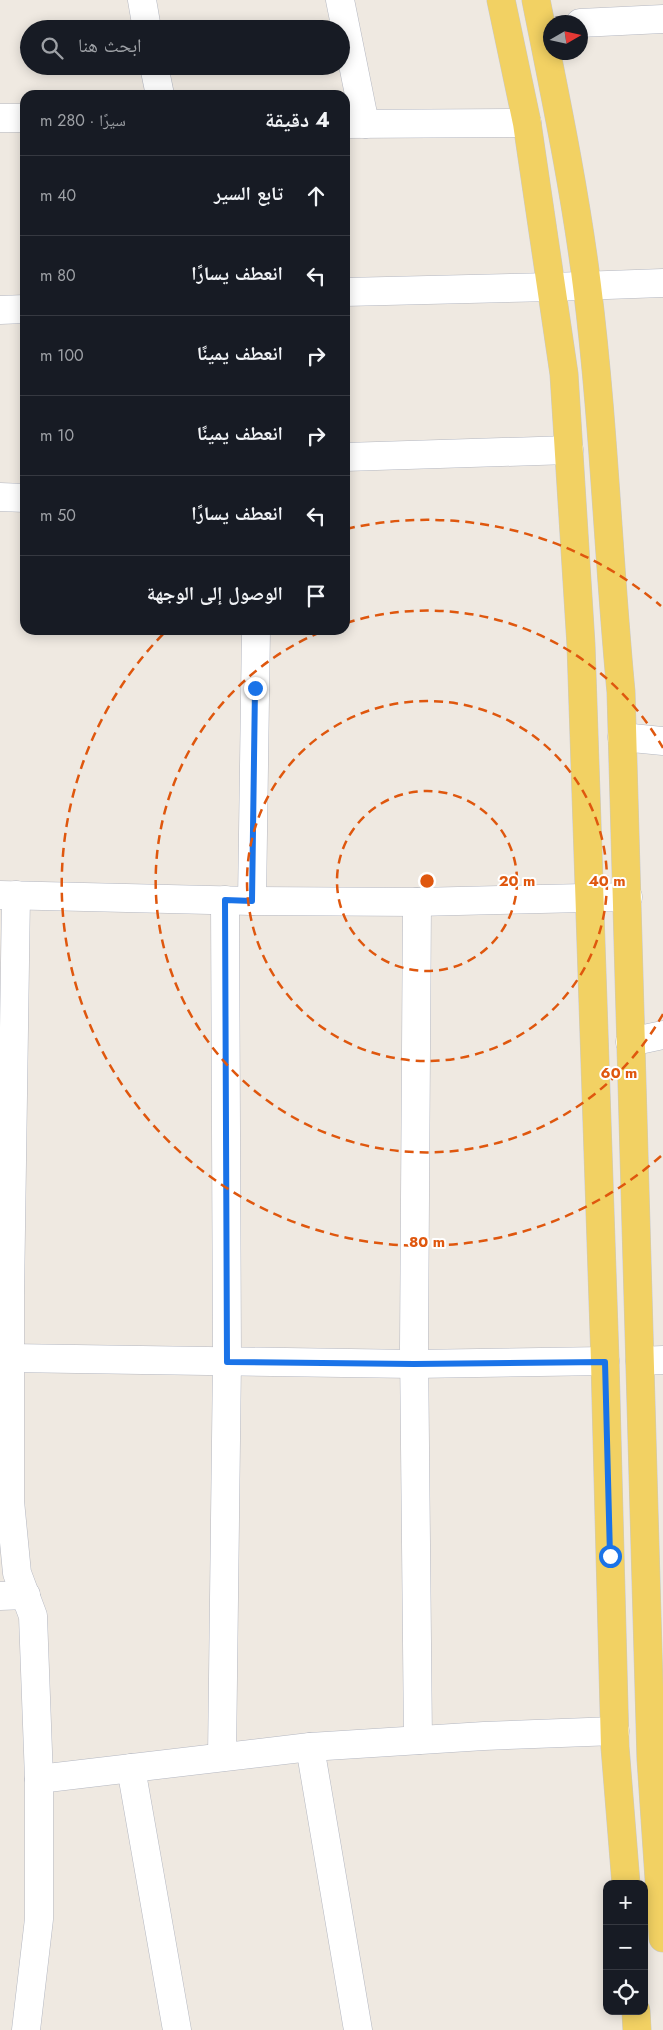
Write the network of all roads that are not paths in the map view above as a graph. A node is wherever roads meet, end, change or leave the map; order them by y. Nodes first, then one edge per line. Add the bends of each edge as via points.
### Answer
1 (142, 0) edge
2 (340, 0) edge
3 (501, 0) edge
4 (542, 17) edge
5 (663, 19) edge
6 (145, 20) edge
7 (342, 20) edge
8 (588, 23) edge
9 (156, 75) edge
10 (349, 75) edge
11 (159, 90) edge
12 (0, 118) edge
13 (20, 118) edge
14 (527, 123) junction
15 (355, 124) edge
16 (663, 283) edge
17 (587, 286) junction
18 (552, 288) junction
19 (350, 292) edge
20 (0, 310) edge
21 (20, 310) edge
22 (569, 450) junction
23 (350, 457) edge
24 (0, 497) edge
25 (20, 498) edge
26 (256, 635) edge
27 (622, 737) junction
28 (663, 741) edge
29 (8, 895) edge
30 (628, 897) junction
31 (588, 898) junction
32 (225, 900) junction
33 (252, 901) junction
34 (417, 902) junction
35 (663, 1035) edge
36 (630, 1042) junction
37 (6, 1213) edge
38 (10, 1358) junction
39 (651, 1360) edge
40 (227, 1362) junction
41 (605, 1362) junction
42 (414, 1364) junction
43 (13, 1596) edge
44 (614, 1731) junction
45 (418, 1740) junction
46 (310, 1747) junction
47 (222, 1757) junction
48 (131, 1768) junction
49 (39, 1778) junction
50 (626, 1880) edge
51 (663, 1938) edge
52 (636, 2015) edge
53 (26, 2030) edge
54 (177, 2030) edge
55 (358, 2030) edge
56 (637, 2030) edge

1 - 6 street
2 - 7 street
3 - 14 main road
4 - 17 main road
5 - 8 street
9 - 11 street
10 - 15 street
12 - 13 street
14 - 15 street
14 - 18 main road
16 - 17 street
17 - 18 street
17 - 27 main road via 608,518
18 - 19 street
18 - 22 main road via 564,374
20 - 21 street
22 - 23 street
22 - 31 main road via 581,645
24 - 25 street
26 - 33 street
27 - 28 street
27 - 30 main road
29 - 32 street
29 - 37 street
30 - 31 street
30 - 36 main road
31 - 34 street
31 - 41 main road
32 - 33 street
32 - 40 street
33 - 34 street
34 - 42 street
35 - 36 street
36 - 39 main road
37 - 38 street
38 - 40 street
38 - 43 street via 10,1501 17,1573
39 - 51 main road via 651,1759
40 - 42 street
40 - 47 street
41 - 42 street
41 - 44 main road
42 - 45 street
43 - 49 street via 33,1616
44 - 45 street
44 - 50 main road
45 - 46 street
46 - 47 street
46 - 55 street
47 - 48 street
48 - 49 street
48 - 54 street
49 - 53 street via 39,1919
52 - 56 main road

